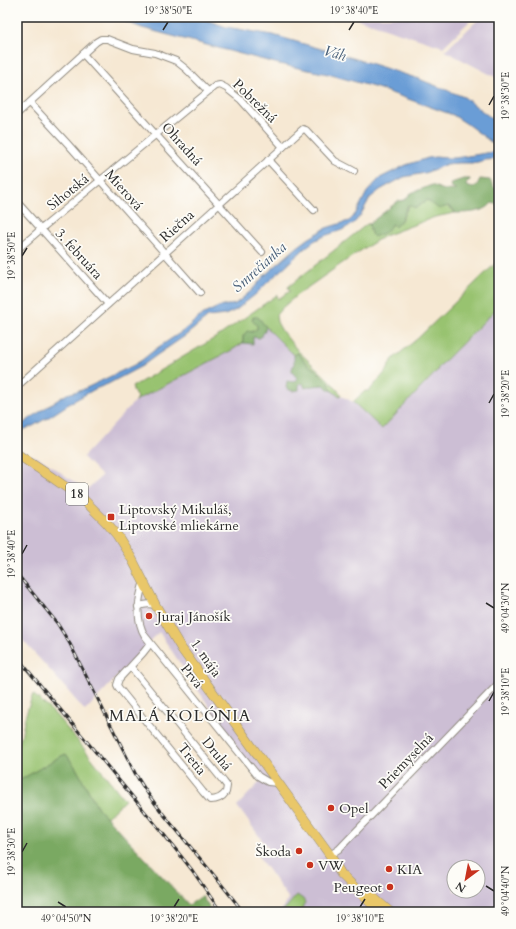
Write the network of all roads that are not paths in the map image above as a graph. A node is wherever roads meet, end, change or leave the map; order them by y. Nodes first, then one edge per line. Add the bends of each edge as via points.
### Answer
1 (83, 54) junction
2 (208, 91) junction
3 (30, 103) junction
4 (17, 114) edge
5 (156, 134) junction
6 (283, 147) junction
7 (268, 160) junction
8 (354, 171) dead end
9 (100, 181) junction
10 (17, 202) edge
11 (220, 204) junction
12 (314, 210) dead end
13 (41, 229) junction
14 (17, 250) edge
15 (262, 252) dead end
16 (164, 253) junction
17 (200, 293) dead end
18 (108, 304) junction
19 (17, 387) edge
20 (17, 454) edge
21 (144, 581) junction
22 (156, 606) junction
23 (138, 607) junction
24 (150, 644) junction
25 (131, 667) junction
26 (499, 683) edge
27 (278, 783) junction
28 (203, 792) joint
29 (330, 855) junction
30 (382, 911) edge

1 - 2 street via 101,39 155,53 182,65
1 - 3 street
1 - 5 street, Ohradná
2 - 5 street, Sihotská
2 - 6 street, Pobrežná via 217,85 226,88 241,100
3 - 4 street
3 - 9 street, Mierová
5 - 9 street, Sihotská
5 - 11 street, Ohradná
6 - 7 street, Riečna
6 - 8 street, Riečna via 303,128 335,161
7 - 11 street, Riečna
7 - 12 street
9 - 13 street, Sihotská
9 - 16 street, Mierová
10 - 13 street, 3. februára
11 - 15 street, Ohradná
11 - 16 street, Riečna
13 - 14 street, Sihotská
13 - 18 street, 3. februára
16 - 17 street, Mierová
16 - 18 street, Riečna
18 - 19 street, Riečna
20 - 21 main road, 1. mája / 18 via 69,488 95,510 120,541
21 - 22 main road, 1. mája / 18
21 - 23 street, Prvá
22 - 23 street via 144,604
22 - 27 main road, 1. mája / 18 via 181,648
23 - 24 street, Prvá via 141,629
24 - 25 street
24 - 27 street, Prvá via 258,776 268,782
25 - 28 street, Tretia via 119,679 117,685
25 - 28 street, Druhá via 227,786 226,792 215,800 210,800
26 - 29 street, Priemyselná via 339,849
27 - 29 main road, 1. mája / 18
29 - 30 main road, 1. mája / 18 via 341,874

